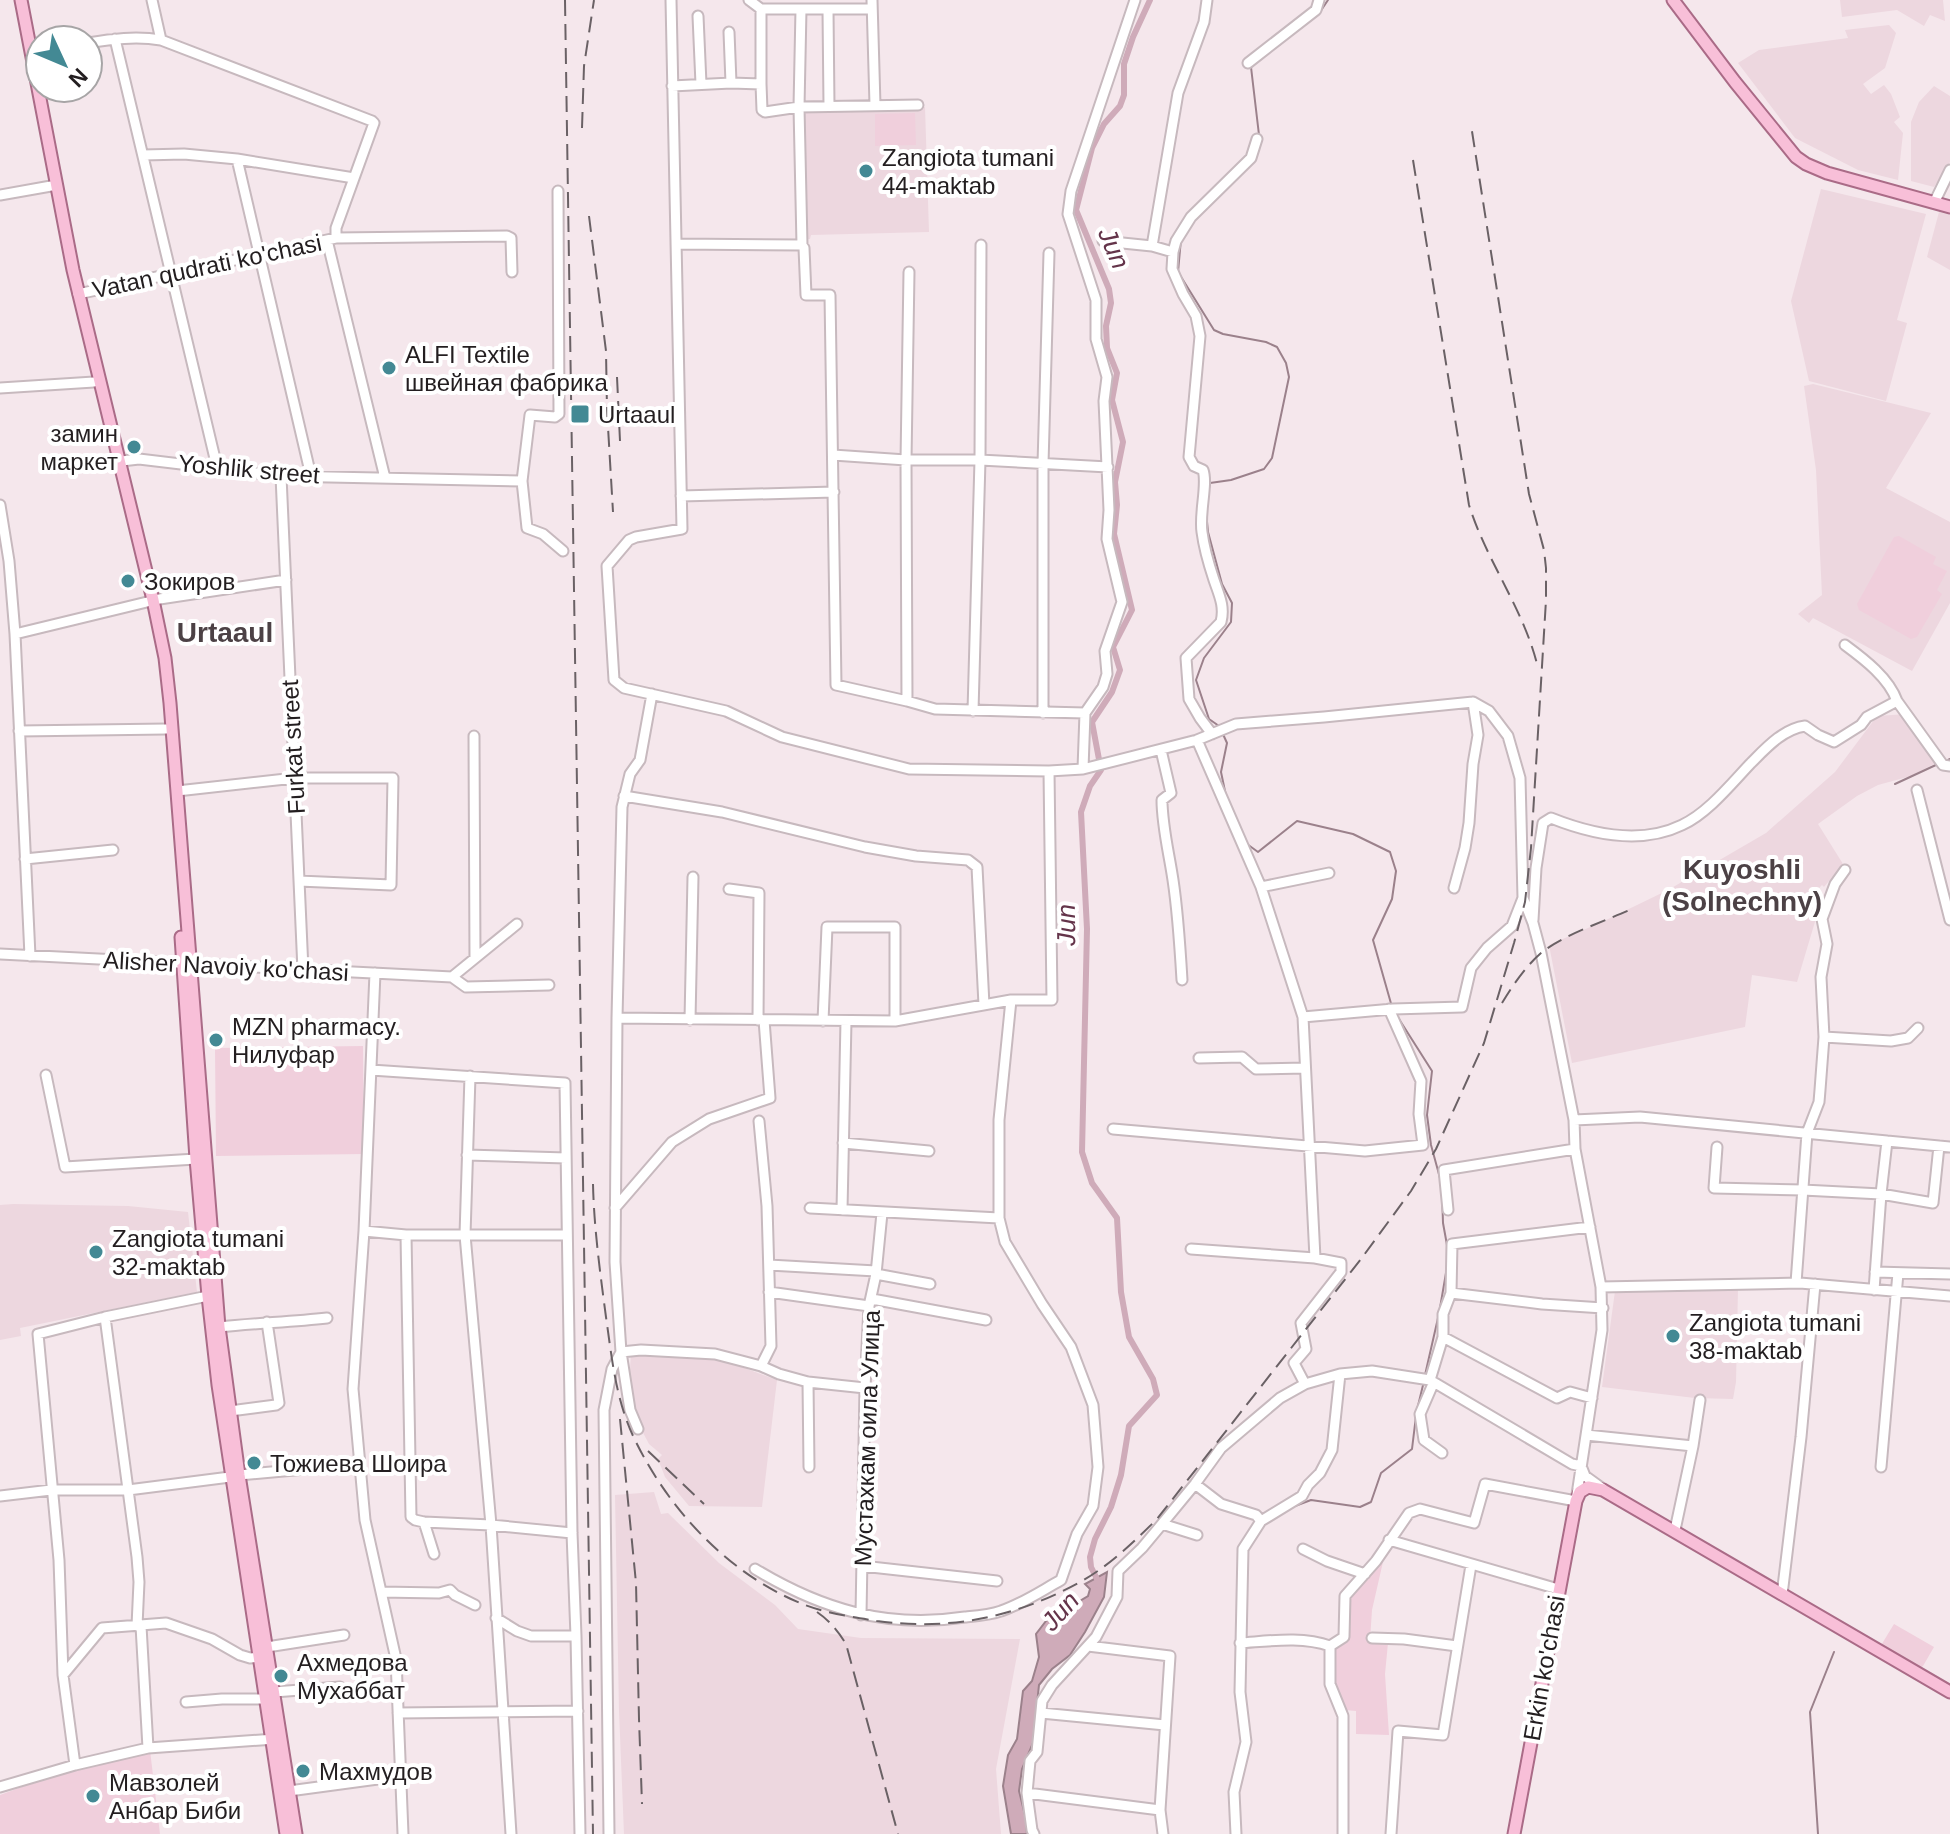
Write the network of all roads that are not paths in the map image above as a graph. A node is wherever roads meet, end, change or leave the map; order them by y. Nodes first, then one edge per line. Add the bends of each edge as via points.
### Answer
1 (15, 0) edge
2 (21, 0) edge
3 (152, 0) edge
4 (671, 0) edge
5 (749, 0) edge
6 (1135, 0) edge
7 (1207, 0) edge
8 (1319, 0) edge
9 (1673, 0) edge
10 (872, 4) edge
11 (761, 9) junction
12 (801, 9) junction
13 (828, 10) junction
14 (698, 16) dead end
15 (28, 24) edge
16 (729, 32) dead end
17 (115, 39) junction
18 (161, 40) junction
19 (104, 41) edge
20 (1248, 63) dead end
21 (731, 83) junction
22 (701, 84) junction
23 (761, 84) junction
24 (672, 86) junction
25 (45, 104) edge
26 (875, 105) junction
27 (918, 105) dead end
28 (829, 106) junction
29 (799, 107) junction
30 (1257, 139) dead end
31 (143, 155) junction
32 (237, 159) junction
33 (1950, 170) edge
34 (354, 178) junction
35 (51, 186) junction
36 (558, 191) dead end
37 (0, 195) edge
38 (1934, 203) junction
39 (1950, 207) edge
40 (331, 239) junction
41 (1103, 241) dead end
42 (676, 244) junction
43 (802, 245) junction
44 (981, 245) dead end
45 (1152, 246) junction
46 (1173, 252) junction
47 (1049, 253) dead end
48 (259, 255) junction
49 (512, 272) dead end
50 (909, 272) dead end
51 (171, 274) junction
52 (78, 294) junction
53 (94, 382) junction
54 (0, 388) edge
55 (833, 455) junction
56 (906, 460) junction
57 (980, 460) junction
58 (116, 462) junction
59 (1043, 464) junction
60 (217, 467) junction
61 (1108, 467) junction
62 (281, 476) junction
63 (311, 476) junction
64 (385, 478) junction
65 (522, 481) junction
66 (834, 492) junction
67 (681, 496) junction
68 (0, 505) edge
69 (563, 551) dead end
70 (286, 580) junction
71 (150, 601) junction
72 (15, 634) junction
73 (1845, 645) dead end
74 (652, 694) junction
75 (907, 701) junction
76 (1897, 701) junction
77 (1473, 702) junction
78 (973, 711) junction
79 (1043, 713) junction
80 (1085, 713) junction
81 (166, 729) junction
82 (19, 731) junction
83 (1212, 734) junction
84 (474, 736) dead end
85 (1197, 740) junction
86 (1161, 750) junction
87 (1950, 766) edge
88 (1083, 769) junction
89 (1049, 771) junction
90 (295, 778) junction
91 (1917, 790) dead end
92 (177, 791) junction
93 (624, 796) junction
94 (113, 850) dead end
95 (25, 859) junction
96 (1845, 870) dead end
97 (1329, 873) dead end
98 (693, 877) dead end
99 (1945, 880) edge
100 (299, 881) junction
101 (1261, 887) junction
102 (1454, 888) dead end
103 (729, 889) dead end
104 (1523, 898) junction
105 (1950, 920) edge
106 (1533, 923) junction
107 (517, 924) dead end
108 (0, 954) edge
109 (30, 956) junction
110 (475, 958) junction
111 (187, 965) junction
112 (303, 970) junction
113 (375, 973) junction
114 (452, 977) junction
115 (1182, 980) dead end
116 (549, 985) dead end
117 (1011, 1000) junction
118 (984, 1005) junction
119 (1389, 1009) junction
120 (1303, 1017) junction
121 (617, 1018) junction
122 (690, 1020) junction
123 (761, 1020) junction
124 (823, 1021) junction
125 (846, 1021) junction
126 (895, 1021) junction
127 (1918, 1028) dead end
128 (1824, 1037) junction
129 (1199, 1058) dead end
130 (1305, 1068) junction
131 (371, 1070) junction
132 (46, 1075) dead end
133 (470, 1076) junction
134 (1574, 1120) junction
135 (759, 1121) dead end
136 (1113, 1129) dead end
137 (1807, 1133) junction
138 (1887, 1141) junction
139 (843, 1143) junction
140 (1939, 1146) junction
141 (1309, 1147) junction
142 (1717, 1147) dead end
143 (1950, 1147) edge
144 (1575, 1149) junction
145 (929, 1151) dead end
146 (467, 1155) junction
147 (566, 1158) junction
148 (196, 1159) junction
149 (1803, 1190) junction
150 (1881, 1194) junction
151 (615, 1208) junction
152 (810, 1208) dead end
153 (842, 1210) junction
154 (1448, 1210) dead end
155 (882, 1213) junction
156 (999, 1218) junction
157 (1590, 1227) junction
158 (364, 1231) junction
159 (406, 1235) junction
160 (465, 1235) junction
161 (567, 1235) junction
162 (1191, 1249) dead end
163 (1315, 1258) junction
164 (769, 1265) junction
165 (1875, 1272) junction
166 (876, 1273) junction
167 (1898, 1273) junction
168 (1950, 1274) edge
169 (1796, 1283) junction
170 (930, 1284) dead end
171 (1815, 1284) junction
172 (1601, 1287) junction
173 (1874, 1290) junction
174 (1896, 1290) junction
175 (769, 1292) junction
176 (1451, 1293) junction
177 (1949, 1294) edge
178 (208, 1296) junction
179 (871, 1302) junction
180 (1603, 1308) junction
181 (105, 1317) junction
182 (327, 1318) dead end
183 (986, 1320) dead end
184 (267, 1322) junction
185 (219, 1327) junction
186 (1443, 1337) junction
187 (621, 1352) junction
188 (761, 1366) junction
189 (1340, 1374) junction
190 (808, 1382) junction
191 (1432, 1382) junction
192 (1305, 1384) junction
193 (865, 1388) junction
194 (1592, 1398) junction
195 (1700, 1400) dead end
196 (230, 1411) junction
197 (638, 1429) dead end
198 (1586, 1435) junction
199 (1693, 1446) junction
200 (1442, 1453) dead end
201 (360, 1464) junction
202 (1581, 1466) junction
203 (809, 1467) dead end
204 (1881, 1467) dead end
205 (235, 1476) junction
206 (1195, 1484) junction
207 (51, 1490) junction
208 (128, 1490) junction
209 (1603, 1490) junction
210 (0, 1496) edge
211 (1576, 1501) junction
212 (1261, 1521) junction
213 (424, 1522) junction
214 (1162, 1524) junction
215 (491, 1525) junction
216 (1675, 1530) junction
217 (572, 1533) junction
218 (1197, 1535) dead end
219 (1389, 1540) junction
220 (1303, 1549) dead end
221 (434, 1554) dead end
222 (1471, 1565) junction
223 (862, 1566) junction
224 (755, 1569) dead end
225 (1365, 1574) junction
226 (997, 1581) dead end
227 (1558, 1589) junction
228 (381, 1592) junction
229 (1782, 1595) junction
230 (475, 1605) dead end
231 (861, 1615) junction
232 (496, 1618) junction
233 (139, 1626) junction
234 (344, 1635) dead end
235 (576, 1636) junction
236 (1372, 1638) dead end
237 (1240, 1643) junction
238 (1088, 1646) junction
239 (1330, 1646) junction
240 (1457, 1646) junction
241 (264, 1652) junction
242 (63, 1675) junction
243 (340, 1687) dead end
244 (1950, 1692) edge
245 (270, 1695) junction
246 (186, 1702) dead end
247 (503, 1711) junction
248 (578, 1711) junction
249 (398, 1713) junction
250 (1041, 1713) junction
251 (1165, 1725) junction
252 (276, 1738) junction
253 (148, 1748) junction
254 (75, 1765) junction
255 (400, 1776) junction
256 (0, 1787) edge
257 (289, 1791) junction
258 (1027, 1793) junction
259 (1160, 1810) junction
260 (286, 1834) edge
261 (296, 1834) edge
262 (403, 1834) edge
263 (511, 1834) edge
264 (580, 1834) edge
265 (609, 1834) edge
266 (1034, 1834) edge
267 (1163, 1834) edge
268 (1236, 1834) edge
269 (1343, 1834) edge
270 (1391, 1834) edge
271 (1514, 1834) edge

1 - 35 main road
2 - 15 main road
3 - 18 street
4 - 24 street
5 - 11 street
6 - 61 street via 1071,191 1068,214 1096,300 1096,339 1107,377
7 - 45 street via 1178,93
8 - 20 street via 1316,10
9 - 38 main road via 1796,157 1827,173
10 - 13 street
10 - 26 street
11 - 12 street
11 - 23 street
12 - 13 street
12 - 29 street
13 - 28 street
14 - 22 street
16 - 21 street
17 - 18 street, Vatan qudrati ko'chasi
17 - 19 street, Vatan qudrati ko'chasi
17 - 31 street
18 - 34 street, Vatan qudrati ko'chasi via 372,121
21 - 22 street
21 - 23 street
22 - 24 street
23 - 29 street via 763,112
24 - 42 street
25 - 52 main road
26 - 27 street
26 - 28 street
28 - 29 street
29 - 43 street
30 - 46 street via 1251,158 1191,217
31 - 32 street
31 - 51 street
32 - 34 street
32 - 48 street
33 - 38 street
34 - 40 street, Vatan qudrati ko'chasi
35 - 37 street
35 - 53 main road
36 - 65 street via 559,414 530,415
38 - 39 main road
40 - 48 street, Vatan qudrati ko'chasi
40 - 49 street, Vatan qudrati ko'chasi via 507,236
40 - 64 street
41 - 45 street
42 - 43 street
42 - 67 street
43 - 55 street via 806,295 830,295
44 - 57 street
45 - 46 street
46 - 83 street via 1172,269 1196,316 1200,336 1189,457 1206,477 1201,529 1223,603 1221,622 1186,658 1189,699
47 - 59 street
48 - 51 street, Vatan qudrati ko'chasi
48 - 63 street
50 - 56 street
51 - 52 street, Vatan qudrati ko'chasi
51 - 60 street
52 - 58 main road
53 - 54 street
53 - 58 main road
55 - 56 street
55 - 66 street
56 - 57 street
56 - 75 street
57 - 59 street
57 - 78 street
58 - 60 street, Yoshlik street via 139,459
58 - 71 main road
59 - 61 street
59 - 79 street
60 - 62 street, Yoshlik street
61 - 80 street via 1107,539 1122,602 1105,651 1103,687
62 - 63 street, Yoshlik street
62 - 70 street, Furkat street
63 - 64 street, Yoshlik street
64 - 65 street, Yoshlik street
65 - 69 street via 527,528
66 - 67 street
66 - 75 street via 836,685
67 - 74 street via 682,529 629,540 607,566 614,680 624,688
68 - 72 street
70 - 71 street
70 - 90 street, Furkat street
71 - 72 street
71 - 81 main road
71 - 92 main road via 168,678
72 - 82 street
73 - 76 street via 1883,679
74 - 89 street via 726,711 782,737 909,769
74 - 93 street via 640,760
75 - 78 street
76 - 87 street via 1943,765
76 - 106 street via 1834,742 1805,726 1793,728 1713,803 1684,825 1655,835 1614,835 1551,818 1543,823
77 - 83 street via 1236,724
77 - 102 street via 1478,735 1465,848
77 - 104 street via 1489,711 1508,736 1520,778
78 - 79 street
79 - 80 street
80 - 88 street
81 - 82 street
81 - 111 main road
82 - 95 street
83 - 85 street
84 - 110 street
85 - 86 street
85 - 101 street
86 - 88 street
86 - 115 street via 1171,793 1162,800 1162,815
88 - 89 street
89 - 117 street via 1052,1000
90 - 92 street
90 - 100 street, Furkat street
90 - 100 street via 393,778 391,885
91 - 99 street
92 - 111 main road
93 - 118 street via 722,812 878,849 968,860 977,867
93 - 121 street
94 - 95 street
95 - 109 street
96 - 128 street via 1822,919 1827,944 1821,977
97 - 101 street
98 - 122 street
99 - 105 street
100 - 112 street, Furkat street
101 - 120 street
103 - 123 street via 759,893
104 - 106 street
104 - 119 street via 1512,926 1471,968 1462,1007
106 - 134 street
107 - 110 street
108 - 109 street, Alisher Navoiy ko'chasi
109 - 111 street, Alisher Navoiy ko'chasi
110 - 114 street
111 - 112 street, Alisher Navoiy ko'chasi
111 - 148 main road
111 - 185 main road
112 - 113 street, Alisher Navoiy ko'chasi
113 - 114 street, Alisher Navoiy ko'chasi
113 - 131 street
114 - 116 street, Alisher Navoiy ko'chasi via 466,987
117 - 118 street
117 - 156 street via 999,1120
118 - 126 street
119 - 120 street
119 - 141 street via 1421,1081 1423,1145 1365,1151
120 - 130 street
121 - 122 street
121 - 151 street
122 - 123 street
123 - 124 street
123 - 151 street via 770,1098 709,1119 672,1142
124 - 125 street
124 - 126 street via 827,927 895,927
125 - 126 street
125 - 139 street
127 - 128 street via 1908,1038 1891,1041
128 - 137 street via 1819,1102
129 - 130 street via 1242,1057 1256,1069
130 - 141 street
131 - 133 street
131 - 158 street
132 - 148 street via 65,1167
133 - 146 street
133 - 147 street via 565,1083
134 - 137 street via 1640,1117
134 - 144 street
135 - 164 street
136 - 141 street
137 - 138 street
137 - 149 street
138 - 140 street
138 - 150 street
139 - 145 street
139 - 153 street
140 - 143 street
140 - 150 street via 1933,1203
141 - 163 street
142 - 149 street via 1714,1188
144 - 154 street via 1444,1170
144 - 157 street
146 - 147 street
146 - 160 street
147 - 161 street
148 - 178 main road
149 - 150 street
149 - 169 street
150 - 165 street
151 - 187 street
152 - 153 street
153 - 155 street
155 - 156 street
155 - 166 street, Мустахкам оила Улица
156 - 231 street via 1005,1242 1071,1347 1093,1405 1098,1467 1093,1506 1061,1580 1000,1612 948,1620
157 - 172 street
157 - 176 street via 1452,1244
158 - 159 street
158 - 201 street via 353,1389
159 - 160 street
159 - 213 street via 410,1513
160 - 161 street
160 - 215 street
161 - 217 street
162 - 163 street
163 - 192 street via 1341,1263 1341,1272 1301,1323 1306,1349 1294,1363
164 - 166 street
164 - 175 street
165 - 167 street
165 - 173 street
166 - 170 street
166 - 179 street, Мустахкам оила Улица
167 - 168 street
167 - 174 street
169 - 171 street
169 - 172 street
171 - 173 street
171 - 229 street
172 - 180 street
173 - 174 street
174 - 177 street
174 - 204 street
175 - 179 street
175 - 188 street via 771,1346
176 - 180 street
176 - 186 street via 1443,1314
178 - 181 street
178 - 205 main road
179 - 183 street
179 - 193 street, Мустахкам оила Улица
180 - 194 street
181 - 207 street via 38,1334
181 - 208 street
182 - 184 street
184 - 185 street
184 - 196 street via 279,1403
185 - 196 main road
186 - 191 street
186 - 194 street via 1557,1398 1570,1392
187 - 188 street via 715,1354
187 - 197 street
187 - 265 street via 604,1410
188 - 190 street
189 - 191 street via 1372,1371
189 - 192 street
189 - 212 street via 1332,1450 1320,1473 1302,1496
190 - 193 street
190 - 203 street
191 - 200 street via 1420,1414 1424,1440
191 - 202 street
192 - 206 street via 1280,1398 1221,1448
193 - 223 street, Мустахкам оила Улица
194 - 198 street
195 - 199 street
196 - 205 main road
198 - 199 street
198 - 202 street
199 - 216 street
201 - 205 street
201 - 228 street via 365,1520
202 - 209 street
202 - 211 street
205 - 208 street
205 - 241 main road
206 - 212 street via 1221,1504
206 - 214 street
207 - 208 street
207 - 210 street
207 - 242 street
208 - 233 street
209 - 211 main road via 1588,1487
209 - 216 main road
211 - 219 street via 1485,1484 1474,1523 1420,1509 1409,1513
211 - 227 main road, Erkin ko'chasi
212 - 237 street via 1243,1549
213 - 215 street
213 - 221 street
214 - 218 street
214 - 238 street via 1118,1571 1117,1597
215 - 217 street
215 - 232 street
216 - 229 main road
217 - 235 street
219 - 222 street
219 - 225 street
220 - 225 street
222 - 227 street
222 - 240 street
223 - 226 street
223 - 231 street, Мустахкам оила Улица
224 - 231 street via 788,1589
225 - 239 street via 1345,1596 1344,1637
227 - 271 main road, Erkin ko'chasi
228 - 230 street via 450,1590
228 - 249 street via 396,1659
229 - 244 main road
232 - 235 street via 531,1636
232 - 247 street
233 - 241 street via 166,1623 250,1658
233 - 242 street via 102,1628
233 - 253 street
234 - 241 street
235 - 248 street
236 - 240 street
237 - 239 street via 1293,1640
237 - 268 street via 1246,1742 1234,1792
238 - 250 street via 1052,1685
238 - 251 street via 1170,1656
239 - 269 street via 1330,1684 1343,1716
240 - 270 street via 1443,1735 1398,1731
241 - 245 main road
242 - 254 street
243 - 245 street
245 - 246 street
245 - 252 main road
247 - 248 street
247 - 249 street
247 - 263 street
248 - 264 street
249 - 255 street
250 - 251 street
250 - 258 street
251 - 259 street
252 - 253 street
252 - 257 main road
252 - 260 main road
253 - 254 street
254 - 256 street
255 - 257 street
255 - 262 street
257 - 261 main road
258 - 259 street
258 - 266 street
259 - 267 street

